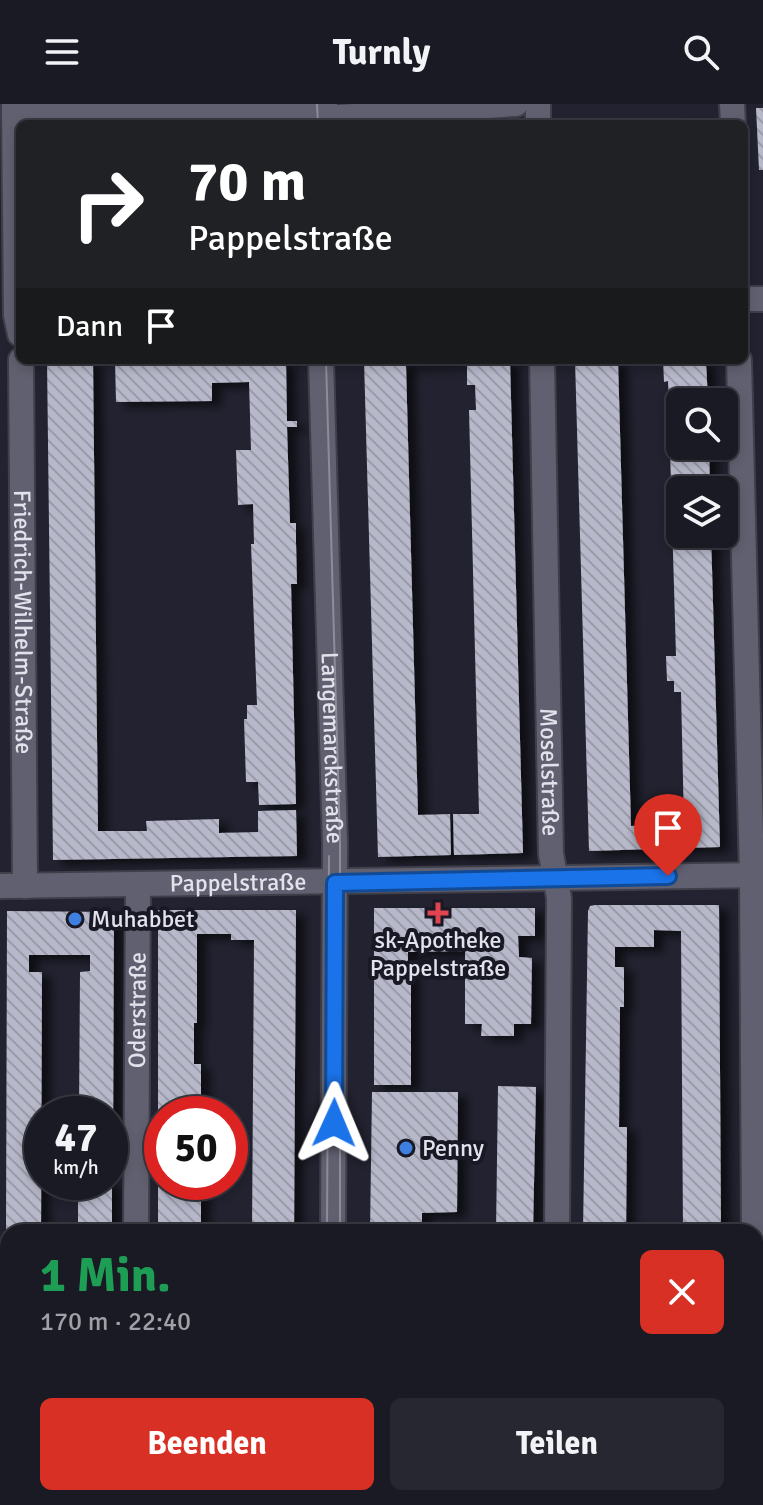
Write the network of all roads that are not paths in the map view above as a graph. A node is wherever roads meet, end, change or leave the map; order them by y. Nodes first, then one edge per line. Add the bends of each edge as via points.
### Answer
1 (516, 104) edge
2 (14, 110) edge
3 (311, 115) edge
4 (16, 315) edge
5 (21, 364) edge
6 (321, 364) edge
7 (542, 364) edge
8 (739, 364) edge
9 (758, 875) edge
10 (555, 878) junction
11 (335, 883) junction
12 (138, 885) junction
13 (0, 886) edge
14 (25, 886) junction
15 (136, 1224) edge
16 (333, 1224) edge
17 (557, 1224) edge
18 (754, 1224) edge

1 - 3 street
2 - 3 street
2 - 4 street
5 - 14 street, Friedrich-Wilhelm-Straße
6 - 11 street, Langemarckstraße
7 - 10 street, Moselstraße
8 - 9 street
9 - 10 street, Pappelstraße
9 - 18 street
10 - 11 street, Pappelstraße
10 - 17 street, Moselstraße
11 - 12 street, Pappelstraße
11 - 16 street, Langemarckstraße
12 - 14 street, Pappelstraße
12 - 15 street, Oderstraße
13 - 14 street, Pappelstraße

